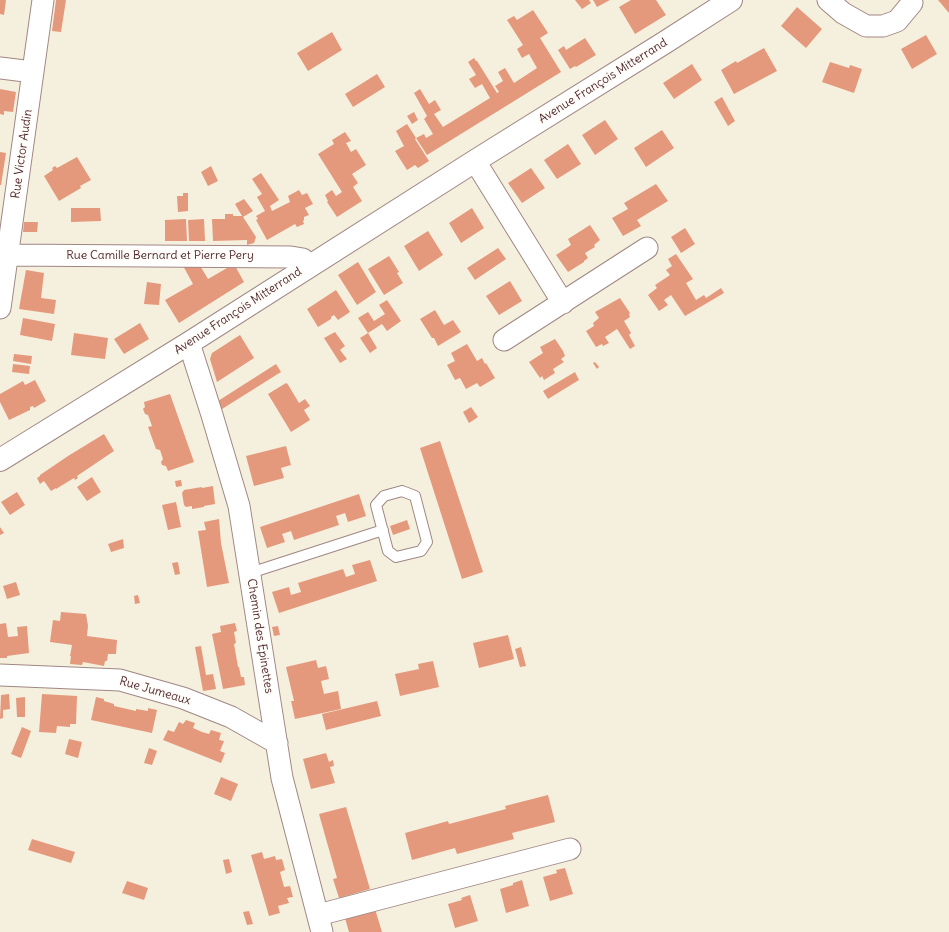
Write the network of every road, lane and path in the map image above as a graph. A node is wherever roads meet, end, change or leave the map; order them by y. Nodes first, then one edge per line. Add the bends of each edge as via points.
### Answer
1 (43, 0) edge
2 (731, 0) edge
3 (828, 0) edge
4 (912, 3) dead end
5 (0, 68) edge
6 (33, 72) junction
7 (475, 161) junction
8 (647, 248) dead end
9 (8, 255) junction
10 (309, 266) junction
11 (563, 302) junction
12 (0, 308) edge
13 (504, 340) dead end
14 (189, 343) junction
15 (0, 460) edge
16 (383, 530) junction
17 (250, 573) junction
18 (0, 675) edge
19 (277, 742) junction
20 (570, 849) dead end
21 (320, 923) edge

1 - 6 street, Rue Victor Audin
2 - 7 main road, Avenue François Mitterrand
3 - 4 street via 843,13 866,26 883,26 898,21
5 - 6 street
6 - 9 street, Rue Victor Audin
7 - 10 main road, Avenue François Mitterrand
7 - 11 street
8 - 11 street
9 - 10 street, Rue Camille Bernard et Pierre Pery via 291,257 303,259
9 - 12 street, Rue Victor Audin
10 - 14 main road, Avenue François Mitterrand
11 - 13 street
14 - 15 main road, Avenue François Mitterrand
14 - 17 street, Chemin des Epinettes via 239,506
16 - 16 lane via 388,551 396,556 421,550 427,542 415,496 402,491 384,496 376,505
16 - 17 lane
17 - 19 street, Chemin des Epinettes
18 - 19 street, Rue Jumeaux via 120,680 183,698 231,717
19 - 21 street, Chemin des Epinettes via 282,778
20 - 21 street

